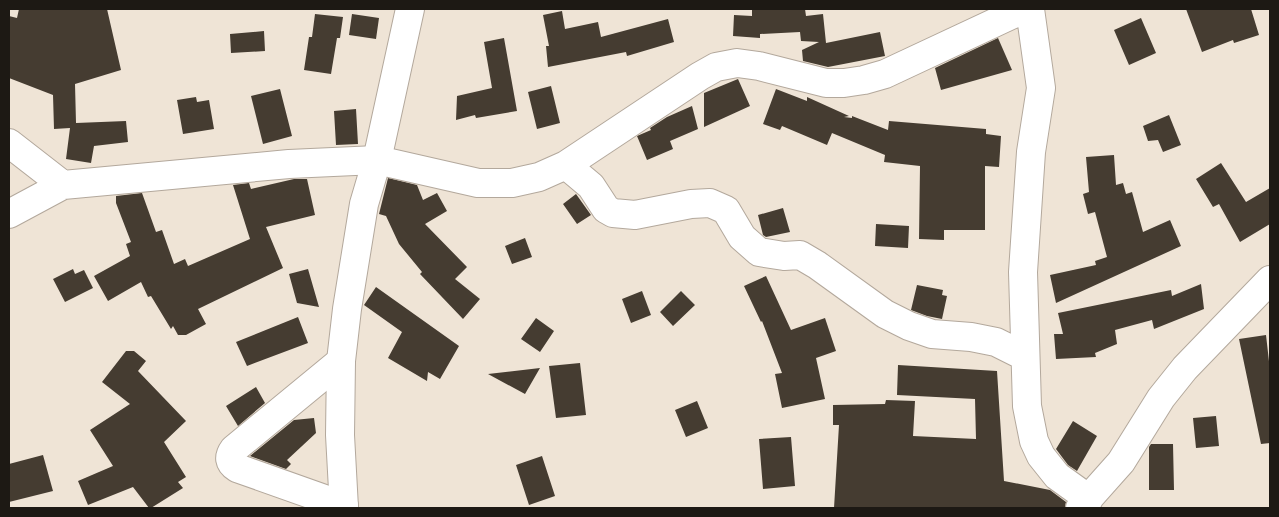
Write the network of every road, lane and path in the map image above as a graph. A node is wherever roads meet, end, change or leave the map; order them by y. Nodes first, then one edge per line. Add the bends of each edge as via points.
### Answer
1 (410, 9) edge
2 (1024, 9) edge
3 (1030, 9) edge
4 (9, 143) edge
5 (376, 160) junction
6 (566, 165) junction
7 (63, 185) junction
8 (9, 214) edge
9 (1270, 280) edge
10 (1024, 356) junction
11 (341, 361) junction
12 (1084, 504) edge
13 (344, 507) edge

1 - 5 street
2 - 6 street via 885,74 844,83 826,83 737,63 716,67
3 - 10 street via 1041,88 1031,152 1022,272
4 - 7 street
5 - 6 street via 478,183 512,184 539,178
5 - 7 street via 290,164
5 - 11 street via 354,258
6 - 10 street via 592,186 606,209 613,213 635,216 710,203 726,210 742,237 759,252 800,255 885,314 909,326 932,334 996,342
7 - 8 street
9 - 12 street via 1185,368 1161,398 1121,462
10 - 12 street via 1027,406 1034,441 1041,456
11 - 13 street
11 - 13 street via 234,449 230,460 237,468

